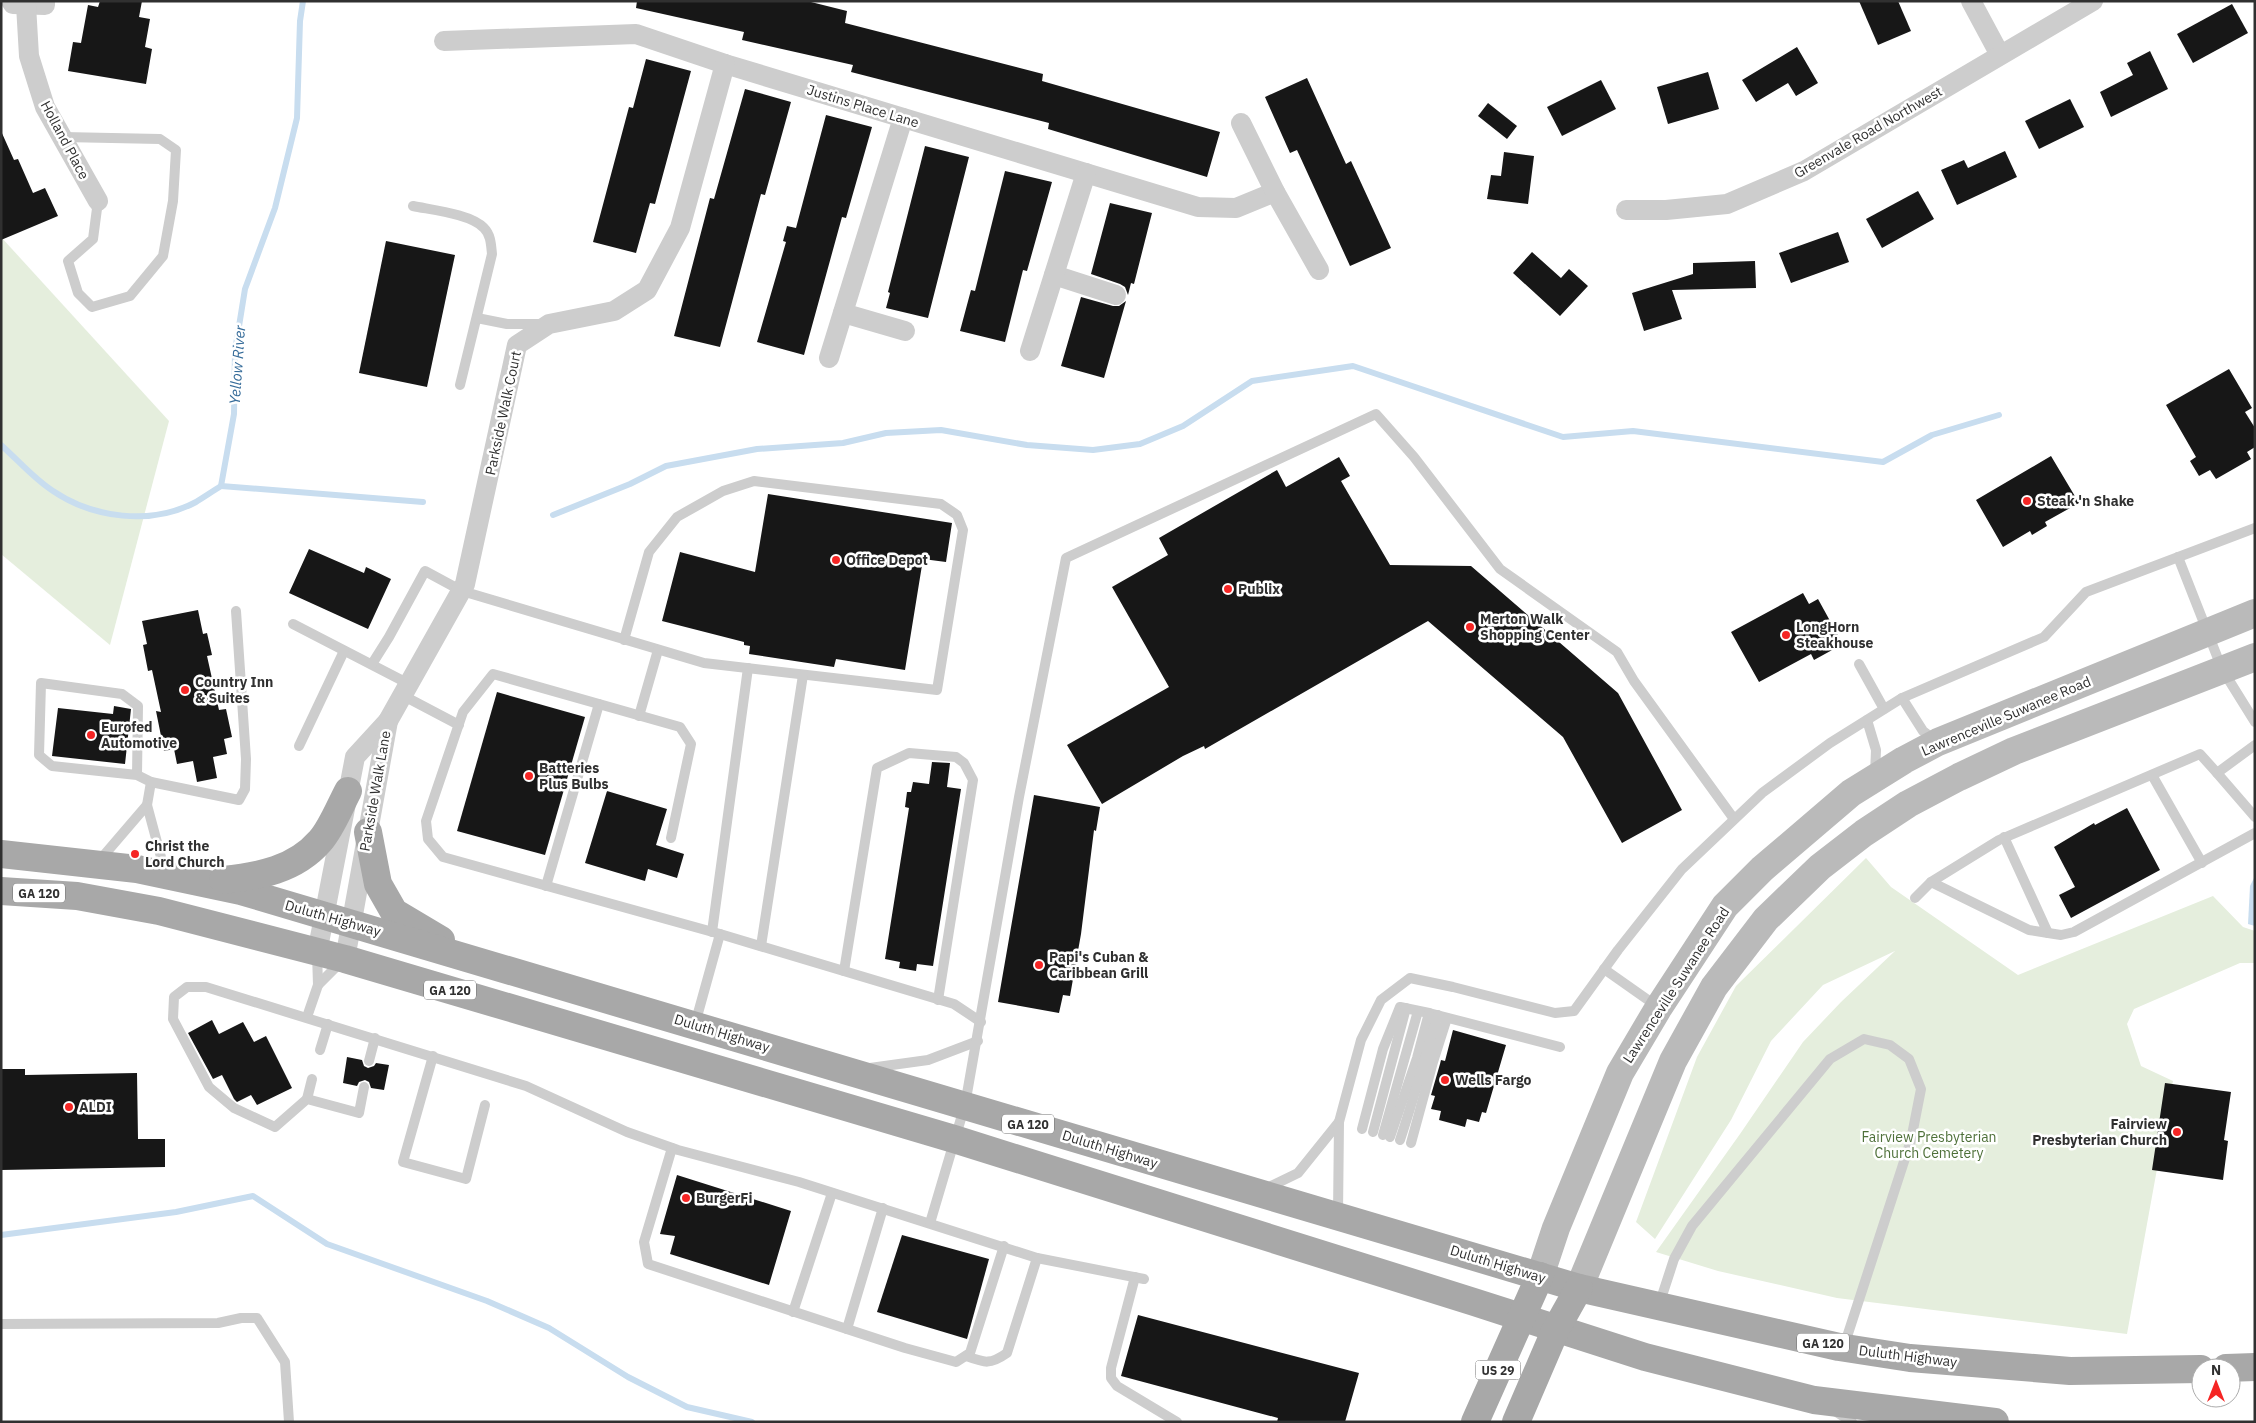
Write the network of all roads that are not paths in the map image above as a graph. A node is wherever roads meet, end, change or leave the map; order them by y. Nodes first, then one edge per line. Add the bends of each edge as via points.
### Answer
1 (1971, 1) edge
2 (2093, 1) edge
3 (27, 2) edge
4 (444, 41) dead end
5 (2000, 55) junction
6 (725, 64) junction
7 (903, 118) junction
8 (1240, 123) dead end
9 (63, 137) junction
10 (1086, 173) junction
11 (1275, 192) junction
12 (98, 201) joint
13 (413, 206) dead end
14 (1626, 210) dead end
15 (1319, 270) dead end
16 (1054, 275) junction
17 (1116, 295) dead end
18 (843, 313) junction
19 (477, 318) junction
20 (550, 324) junction
21 (904, 331) dead end
22 (1030, 351) dead end
23 (829, 358) dead end
24 (460, 385) dead end
25 (2255, 528) edge
26 (2178, 557) junction
27 (462, 591) junction
28 (236, 612) dead end
29 (2255, 613) edge
30 (293, 624) dead end
31 (2207, 633) junction
32 (624, 640) junction
33 (344, 650) junction
34 (658, 650) junction
35 (2255, 657) edge
36 (372, 664) junction
37 (1859, 664) dead end
38 (748, 668) junction
39 (2222, 669) junction
40 (803, 675) junction
41 (406, 689) junction
42 (1902, 698) junction
43 (599, 704) junction
44 (1884, 709) junction
45 (639, 716) junction
46 (1867, 720) junction
47 (388, 721) junction
48 (2255, 722) edge
49 (459, 725) junction
50 (1938, 742) junction
51 (2255, 745) edge
52 (299, 746) dead end
53 (2217, 773) junction
54 (137, 775) junction
55 (2152, 775) junction
56 (1875, 779) junction
57 (151, 782) junction
58 (348, 791) junction
59 (147, 805) junction
60 (2255, 817) edge
61 (1734, 819) junction
62 (368, 832) junction
63 (2255, 833) edge
64 (671, 838) dead end
65 (2004, 838) junction
66 (1, 854) edge
67 (2202, 863) junction
68 (96, 865) junction
69 (166, 875) junction
70 (201, 882) junction
71 (1931, 882) junction
72 (546, 886) junction
73 (1, 891) edge
74 (1915, 898) dead end
75 (324, 916) junction
76 (352, 924) junction
77 (716, 933) junction
78 (2048, 933) junction
79 (761, 946) junction
80 (317, 953) junction
81 (345, 959) junction
82 (477, 961) junction
83 (1604, 969) junction
84 (844, 972) junction
85 (318, 985) junction
86 (938, 1000) junction
87 (1659, 1007) junction
88 (1406, 1008) junction
89 (1418, 1010) junction
90 (1438, 1015) junction
91 (307, 1018) junction
92 (981, 1022) junction
93 (328, 1024) junction
94 (694, 1025) junction
95 (375, 1038) junction
96 (978, 1041) junction
97 (1560, 1047) dead end
98 (320, 1050) dead end
99 (433, 1056) junction
100 (369, 1062) dead end
101 (848, 1071) junction
102 (312, 1079) dead end
103 (364, 1087) dead end
104 (307, 1099) junction
105 (485, 1105) dead end
106 (965, 1106) junction
107 (1339, 1122) junction
108 (1362, 1129) dead end
109 (1386, 1136) junction
110 (954, 1139) junction
111 (1412, 1143) dead end
112 (672, 1148) junction
113 (832, 1193) junction
114 (1257, 1193) junction
115 (883, 1208) junction
116 (1338, 1218) junction
117 (930, 1223) junction
118 (1004, 1246) junction
119 (1036, 1258) junction
120 (1540, 1276) junction
121 (1579, 1288) junction
122 (1658, 1306) junction
123 (793, 1312) junction
124 (1521, 1318) junction
125 (1, 1324) edge
126 (847, 1329) junction
127 (1556, 1329) junction
128 (1844, 1347) junction
129 (966, 1356) junction
130 (2241, 1367) edge
131 (2255, 1367) edge
132 (2191, 1369) edge
133 (1814, 1400) junction
134 (1982, 1421) edge
135 (289, 1422) edge
136 (1177, 1422) edge
137 (1474, 1422) edge
138 (1516, 1422) edge
139 (1852, 1422) edge
140 (1995, 1422) edge

1 - 5 street
2 - 5 street, Greenvale Road Northwest
3 - 9 street, Holland Place via 29,56 45,107
4 - 6 street, Justins Place Lane via 636,34
5 - 14 street, Greenvale Road Northwest via 1804,171 1727,204
6 - 7 street, Justins Place Lane
6 - 20 street, Parkside Walk Court via 680,228 647,290 614,311
7 - 10 street, Justins Place Lane
7 - 18 street
8 - 11 street
9 - 12 street, Holland Place
9 - 12 lane via 160,139 176,150 173,200 163,256 130,296 92,307 78,292 68,261 93,239
10 - 11 street, Justins Place Lane via 1198,206 1236,208
10 - 16 street
11 - 15 street
13 - 19 lane via 471,219 484,228 490,238 492,254
16 - 17 street
16 - 22 street
18 - 21 street
18 - 23 street
19 - 20 lane via 507,324
19 - 24 lane
20 - 27 street, Parkside Walk Court via 517,345
25 - 26 lane
26 - 31 lane
26 - 42 lane via 2086,592 2044,637
27 - 32 lane
27 - 36 lane via 425,571
27 - 41 street, Parkside Walk Court
28 - 57 lane via 246,759 244,789 239,800
29 - 31 main road, Lawrenceville Suwanee Road
30 - 33 lane
31 - 39 lane
31 - 50 main road, Lawrenceville Suwanee Road
32 - 34 lane
32 - 40 lane via 649,552 677,517 723,491 754,481 941,504 957,515 963,530 937,690
33 - 36 lane
33 - 52 lane
34 - 38 lane via 704,663
34 - 45 lane
35 - 39 main road
36 - 41 lane
37 - 44 lane
38 - 40 lane
38 - 77 lane
39 - 48 lane
39 - 121 main road via 2014,751 1959,777 1908,804 1820,867 1766,919 1714,987 1673,1061
40 - 79 lane
41 - 47 street, Parkside Walk Court
41 - 49 lane
42 - 44 lane
42 - 50 lane via 1923,731
43 - 45 lane
43 - 49 lane via 493,674 463,712
43 - 72 lane
44 - 46 lane
45 - 64 lane via 680,727 691,744
46 - 56 lane via 1876,750
46 - 61 lane via 1830,742 1762,793
47 - 58 street, Parkside Walk Lane via 355,757
47 - 62 street, Parkside Walk Lane
49 - 72 lane via 426,821 428,840 443,857
50 - 56 main road, Lawrenceville Suwanee Road
51 - 53 lane
53 - 55 lane via 2200,754
53 - 60 lane
54 - 54 lane via 138,706 122,694 41,683 39,755 52,766
54 - 57 lane
55 - 65 lane
55 - 67 lane
56 - 87 main road, Lawrenceville Suwanee Road via 1802,833 1726,906
57 - 59 lane
58 - 70 main road via 321,841 292,865 258,876
58 - 75 street, Parkside Walk Lane
59 - 68 lane
59 - 69 lane
61 - 83 lane via 1682,869
61 - 92 lane via 1634,681 1617,652 1500,569 1414,457 1376,414 1066,558 1019,797
62 - 76 street, Parkside Walk Lane
62 - 82 main road via 378,884 394,912
63 - 67 lane
65 - 71 lane
65 - 78 lane
66 - 68 main road, Duluth Highway / GA 120
67 - 78 lane via 2074,932
68 - 69 main road, Duluth Highway / GA 120
69 - 70 main road, Duluth Highway / GA 120
70 - 75 main road, Duluth Highway / GA 120
71 - 74 lane
71 - 78 lane via 2029,930
72 - 77 lane
73 - 80 main road, GA 120 via 77,896 159,911
75 - 76 main road, Duluth Highway / GA 120
75 - 80 street, Parkside Walk Lane
76 - 81 street, Parkside Walk Lane
76 - 82 main road, Duluth Highway / GA 120
77 - 79 lane
77 - 94 lane
79 - 84 lane
80 - 81 main road, GA 120
80 - 85 lane
81 - 85 lane
81 - 110 main road, GA 120
82 - 94 main road, Duluth Highway / GA 120
83 - 87 lane
83 - 107 lane via 1574,1011 1555,1014 1410,978 1381,1000 1361,1040
84 - 86 lane
84 - 86 lane via 878,768 909,753 956,757 964,763 973,780
85 - 91 lane
86 - 92 lane via 954,1004
87 - 120 main road, Lawrenceville Suwanee Road via 1620,1073 1556,1228
88 - 89 lane
88 - 108 lane via 1400,1006 1382,1048
88 - 109 lane
89 - 90 lane
89 - 109 lane
90 - 97 lane
90 - 109 lane via 1418,1087
90 - 111 lane
91 - 93 lane
91 - 104 lane via 206,987 187,987 174,997 173,1019 209,1087 234,1108 275,1127
92 - 96 lane
93 - 95 lane
93 - 98 lane
94 - 101 main road, Duluth Highway / GA 120
95 - 99 lane
95 - 100 lane
96 - 101 lane via 928,1060
96 - 106 lane
99 - 105 lane via 403,1162 466,1179
99 - 112 lane via 526,1086
101 - 106 main road, Duluth Highway / GA 120
102 - 104 lane
103 - 104 lane via 359,1113
106 - 110 lane
106 - 114 main road, Duluth Highway / GA 120
107 - 114 lane via 1298,1173
107 - 116 lane
110 - 117 lane
110 - 124 main road, GA 120
112 - 113 lane
112 - 123 lane via 644,1242 648,1264
113 - 115 lane
113 - 123 lane
114 - 116 main road, Duluth Highway / GA 120
115 - 117 lane
115 - 126 lane
116 - 120 main road, Duluth Highway / GA 120
117 - 118 lane
118 - 119 lane
118 - 129 lane via 970,1353
119 - 129 lane via 1007,1353 994,1362
119 - 136 lane via 1139,1278 1111,1368 1111,1378 1117,1386
120 - 121 main road, Duluth Highway / GA 120
120 - 124 main road, US 29
121 - 122 main road, Duluth Highway / GA 120
121 - 127 main road
122 - 128 main road, Duluth Highway / GA 120
122 - 128 lane via 1674,1259 1692,1226 1830,1059 1864,1039 1890,1045 1909,1060 1921,1089 1911,1140
123 - 126 lane
124 - 127 main road, GA 120
124 - 137 main road, US 29
125 - 135 lane via 218,1322 257,1318 285,1362
126 - 129 lane via 956,1362
127 - 133 main road, GA 120 via 1645,1357
127 - 138 main road, US 29
128 - 132 main road, Duluth Highway / GA 120 via 1910,1358 2070,1371
130 - 131 main road
133 - 134 main road, GA 120
133 - 139 lane
134 - 140 main road, GA 120

